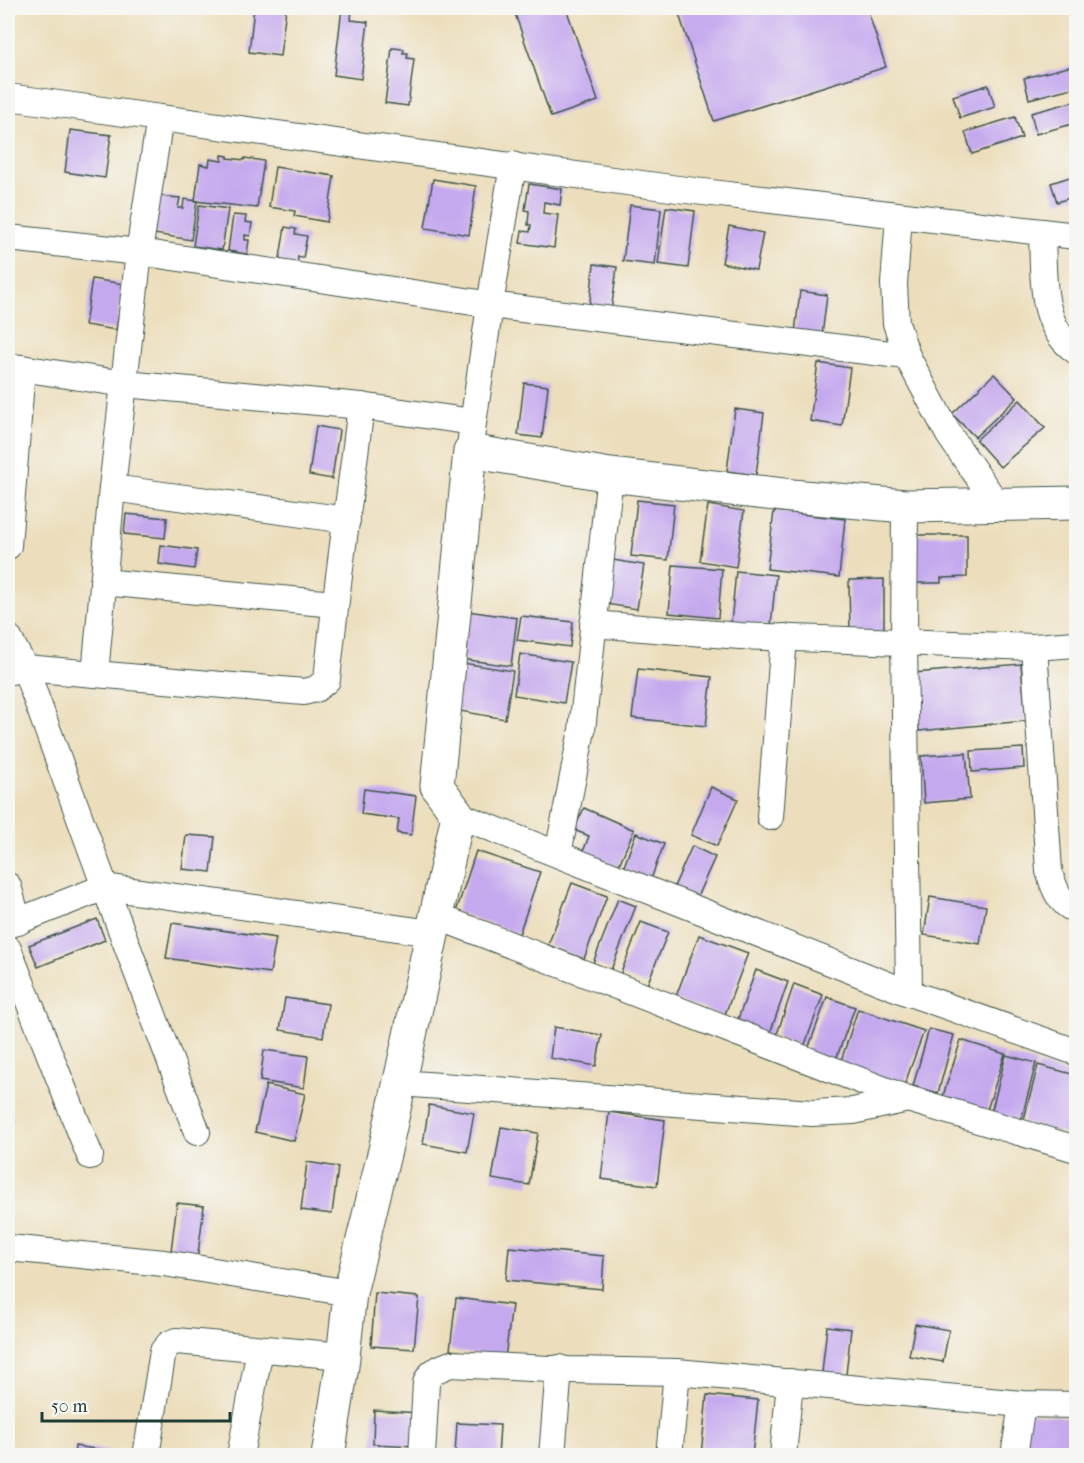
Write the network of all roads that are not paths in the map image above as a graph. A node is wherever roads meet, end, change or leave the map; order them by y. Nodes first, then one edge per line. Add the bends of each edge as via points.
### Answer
1 (8, 97) edge
2 (160, 118) junction
3 (513, 165) junction
4 (899, 216) junction
5 (1042, 232) junction
6 (1077, 236) edge
7 (8, 238) edge
8 (139, 252) junction
9 (490, 305) junction
10 (1077, 351) edge
11 (907, 356) junction
12 (15, 367) edge
13 (125, 384) junction
14 (362, 406) junction
15 (472, 436) junction
16 (610, 475) junction
17 (111, 488) junction
18 (1077, 503) edge
19 (997, 504) junction
20 (905, 506) junction
21 (347, 520) junction
22 (8, 546) edge
23 (103, 582) junction
24 (334, 604) junction
25 (593, 624) junction
26 (8, 637) edge
27 (784, 637) junction
28 (904, 642) junction
29 (1077, 644) edge
30 (1034, 647) junction
31 (16, 670) edge
32 (94, 674) junction
33 (458, 814) junction
34 (770, 817) dead end
35 (558, 854) junction
36 (8, 886) edge
37 (105, 887) junction
38 (1077, 910) edge
39 (13, 923) edge
40 (434, 925) junction
41 (8, 949) edge
42 (909, 993) junction
43 (1077, 1052) edge
44 (399, 1083) junction
45 (908, 1099) junction
46 (197, 1132) dead end
47 (1077, 1149) edge
48 (90, 1156) dead end
49 (8, 1248) edge
50 (350, 1293) junction
51 (260, 1349) junction
52 (343, 1356) junction
53 (560, 1368) junction
54 (677, 1372) junction
55 (790, 1382) junction
56 (1022, 1404) junction
57 (1077, 1405) edge
58 (146, 1455) edge
59 (240, 1455) edge
60 (328, 1455) edge
61 (422, 1455) edge
62 (552, 1455) edge
63 (669, 1455) edge
64 (783, 1455) edge
65 (1014, 1455) edge

1 - 2 street
2 - 3 street
2 - 8 street
3 - 4 street
3 - 9 street
4 - 5 street
4 - 11 street via 896,323
5 - 6 street
5 - 10 street via 1045,303 1054,328
7 - 8 street
8 - 9 street
8 - 13 street
9 - 11 street
9 - 15 street
11 - 19 street via 949,435
12 - 13 street
12 - 22 street
13 - 14 street
13 - 17 street
14 - 15 street
14 - 21 street
15 - 16 street
15 - 33 street via 437,786
16 - 20 street
16 - 25 street
17 - 21 street
17 - 23 street
18 - 19 street
19 - 20 street
20 - 28 street
21 - 24 street
23 - 24 street
23 - 32 street
24 - 32 street via 327,680 316,689 304,692
25 - 27 street
25 - 35 street via 582,730
26 - 31 street
27 - 28 street
27 - 34 street
28 - 30 street
28 - 42 street
29 - 30 street
30 - 38 street via 1049,871 1056,894
31 - 32 street
31 - 37 street
33 - 35 street
33 - 40 street
35 - 42 street
36 - 39 street
37 - 39 street
37 - 40 street
37 - 46 street
40 - 44 street
40 - 45 street
41 - 48 street
42 - 43 street
44 - 45 street via 812,1113 853,1111
44 - 50 street
45 - 47 street
49 - 50 street via 164,1263
50 - 52 street
51 - 52 street
51 - 58 street via 176,1341 170,1344 163,1351
51 - 59 street
52 - 60 street
53 - 54 street
53 - 61 street via 451,1364 439,1368 426,1383
53 - 62 street
54 - 55 street
54 - 63 street
55 - 56 street
55 - 64 street
56 - 57 street
56 - 65 street

